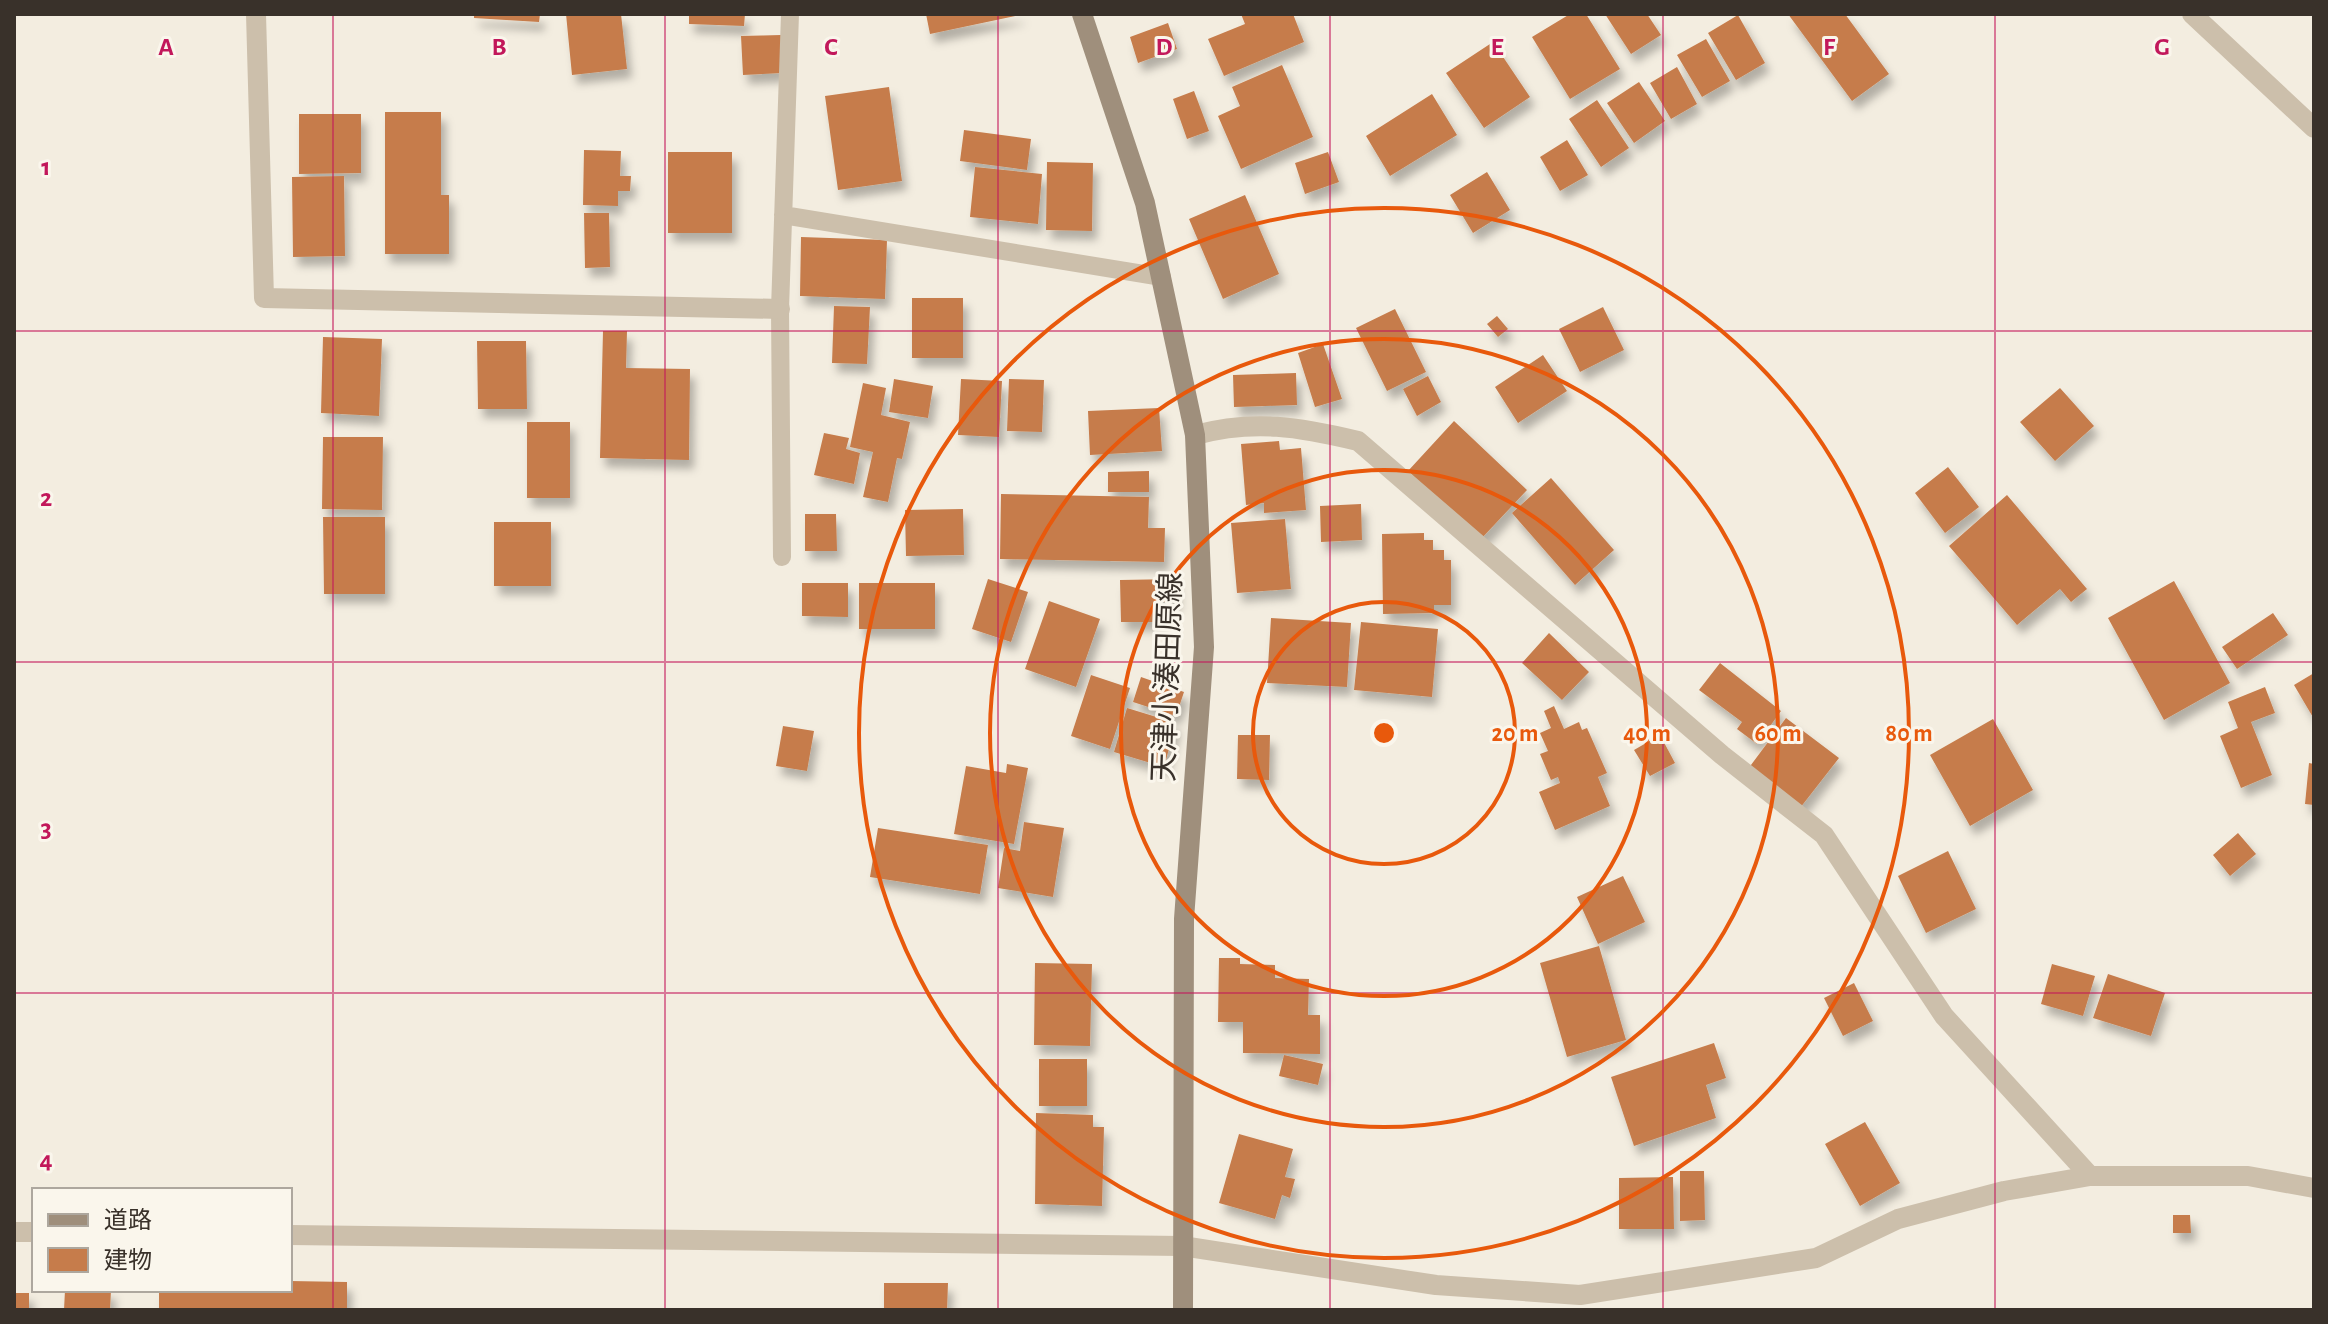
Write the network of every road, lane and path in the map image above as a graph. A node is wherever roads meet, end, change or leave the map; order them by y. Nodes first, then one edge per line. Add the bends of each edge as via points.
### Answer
1 (256, 14) edge
2 (790, 14) edge
3 (1082, 14) edge
4 (2192, 14) edge
5 (2314, 128) edge
6 (783, 215) junction
7 (1162, 277) junction
8 (780, 309) junction
9 (1195, 435) junction
10 (782, 557) dead end
11 (2090, 1176) junction
12 (2314, 1188) edge
13 (292, 1235) edge
14 (1182, 1246) junction
15 (1183, 1310) edge

1 - 8 street via 264,298
2 - 6 lane
3 - 7 main road, 天津小湊田原線 via 1145,203
4 - 5 street
6 - 7 lane
6 - 8 lane
7 - 9 main road, 天津小湊田原線
8 - 10 lane
9 - 11 street via 1228,426 1298,426 1358,441 1722,755 1824,835 1944,1016
9 - 14 main road, 天津小湊田原線 via 1204,647 1184,919
11 - 12 street via 2248,1176
11 - 14 street via 2004,1191 1898,1219 1816,1258 1580,1295 1436,1285
13 - 14 street
14 - 15 main road, 天津小湊田原線

